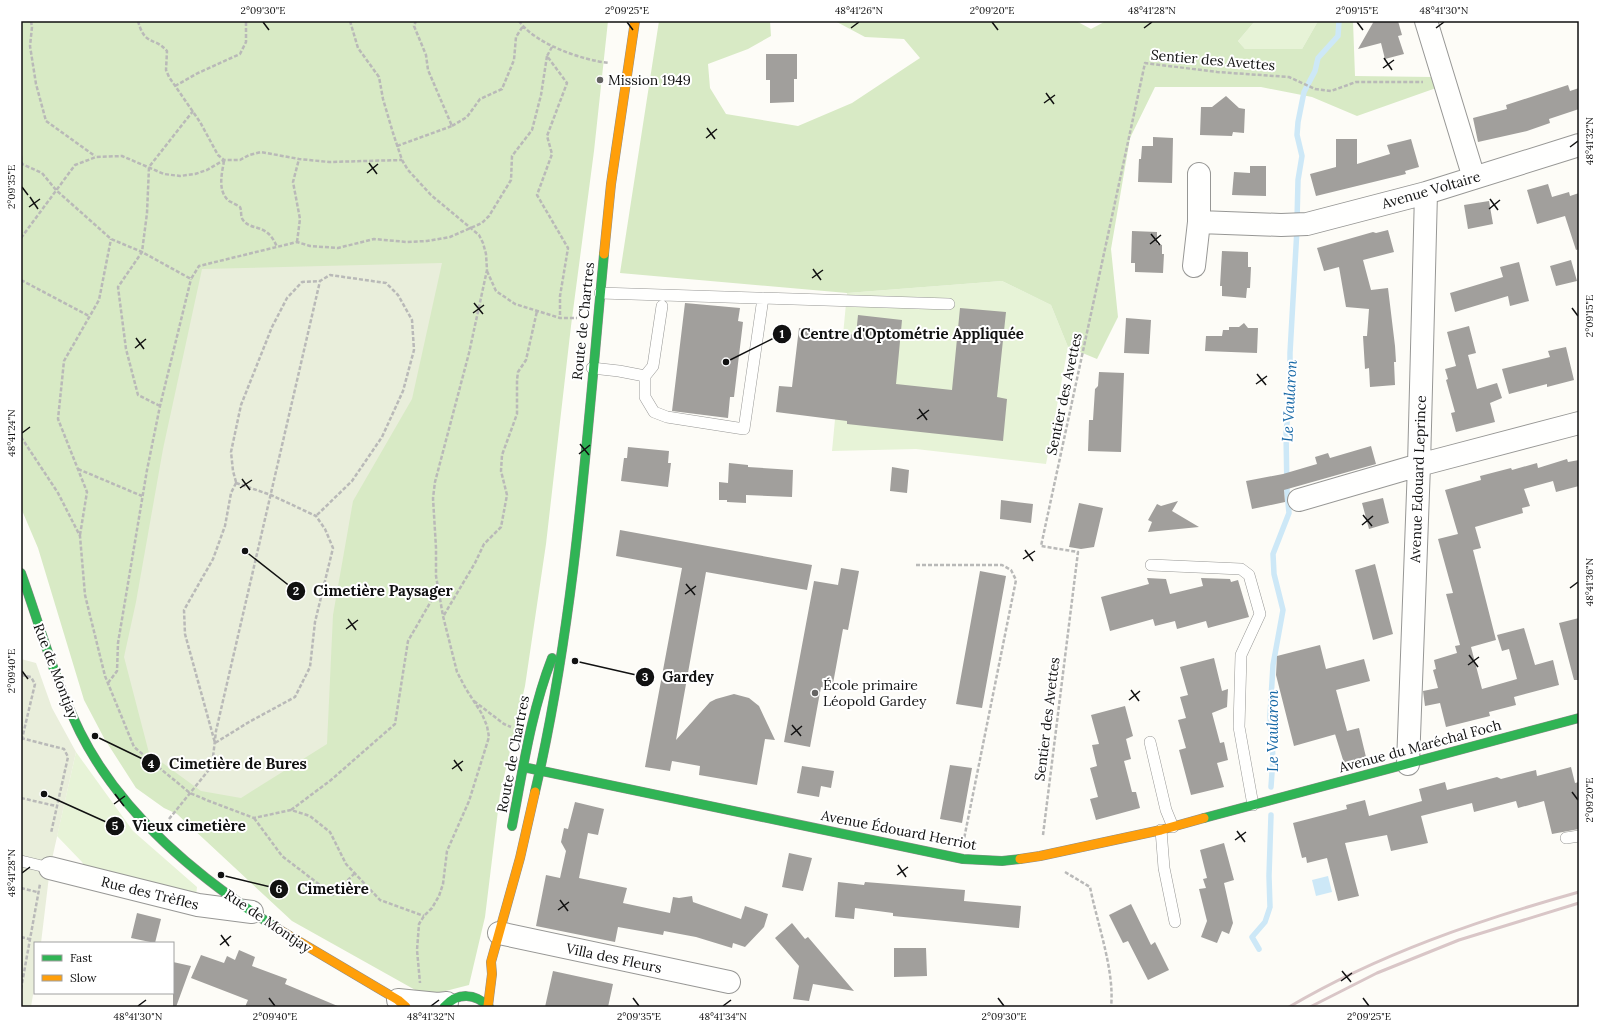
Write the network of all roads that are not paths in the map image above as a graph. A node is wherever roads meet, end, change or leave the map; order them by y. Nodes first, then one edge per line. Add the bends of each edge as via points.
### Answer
1 (635, 21) edge
2 (1426, 21) edge
3 (1579, 145) edge
4 (1199, 174) dead end
5 (1474, 178) junction
6 (1426, 193) junction
7 (1199, 222) junction
8 (1194, 266) dead end
9 (600, 294) junction
10 (763, 298) junction
11 (949, 304) dead end
12 (662, 306) dead end
13 (592, 368) junction
14 (645, 376) junction
15 (1579, 423) edge
16 (1419, 466) junction
17 (1299, 500) dead end
18 (1151, 564) dead end
19 (21, 573) edge
20 (565, 625) junction
21 (1579, 718) edge
22 (1150, 742) dead end
23 (1408, 764) junction
24 (523, 767) junction
25 (540, 771) junction
26 (1269, 801) joint
27 (1253, 805) junction
28 (1173, 827) junction
29 (1161, 830) junction
30 (511, 833) dead end
31 (1579, 836) edge
32 (1566, 838) dead end
33 (21, 861) edge
34 (509, 863) dead end
35 (48, 868) joint
36 (509, 894) junction
37 (252, 912) junction
38 (1175, 922) dead end
39 (499, 933) junction
40 (491, 962) junction
41 (483, 970) dead end
42 (729, 982) dead end
43 (456, 998) edge
44 (407, 1003) edge
45 (488, 1007) edge

1 - 9 street, Route de Chartres via 611,184
2 - 5 street
3 - 5 street, Avenue Voltaire
4 - 7 street
5 - 6 street, Avenue Voltaire
6 - 7 street, Avenue Voltaire via 1307,224
6 - 16 street, Avenue Edouard Leprince
7 - 8 street
9 - 10 lane
9 - 13 street, Route de Chartres
10 - 11 lane
10 - 14 lane via 744,429 667,417 654,412 645,397
12 - 14 lane via 653,366
13 - 14 lane
13 - 20 street, Route de Chartres via 573,575
15 - 16 street
16 - 17 street
16 - 23 street, Avenue Edouard Leprince
18 - 27 lane via 1241,569 1249,575 1260,614 1241,655 1239,727
19 - 37 street, Rue de Montjay via 54,673 80,734 95,760 136,813 156,834 192,866
20 - 24 street, Route de Chartres via 541,686
20 - 25 street, Route de Chartres via 560,669
21 - 23 street, Avenue du Maréchal Foch
22 - 28 lane via 1166,810
23 - 26 street, Avenue du Maréchal Foch
24 - 25 street, Avenue Édouard Herriot
24 - 30 street, Route de Chartres
25 - 29 street, Avenue Édouard Herriot via 964,859 1002,861 1040,856
25 - 36 street, Route de Chartres
26 - 27 street, Avenue Édouard Herriot
27 - 28 street, Avenue Édouard Herriot
28 - 29 street, Avenue Édouard Herriot
29 - 38 lane via 1164,868
31 - 32 lane
33 - 35 lane
34 - 36 street, Route de Chartres
35 - 37 street, Rue des Trèfles via 198,905
36 - 39 street, Route de Chartres
37 - 44 street, Rue de Montjay via 284,934
39 - 40 street, Route de Chartres
39 - 42 street, Villa des Fleurs
40 - 41 street, Route de Chartres
40 - 45 street, Route de Chartres
43 - 44 street, Rue de Montjay via 438,1004
43 - 45 street via 477,997

